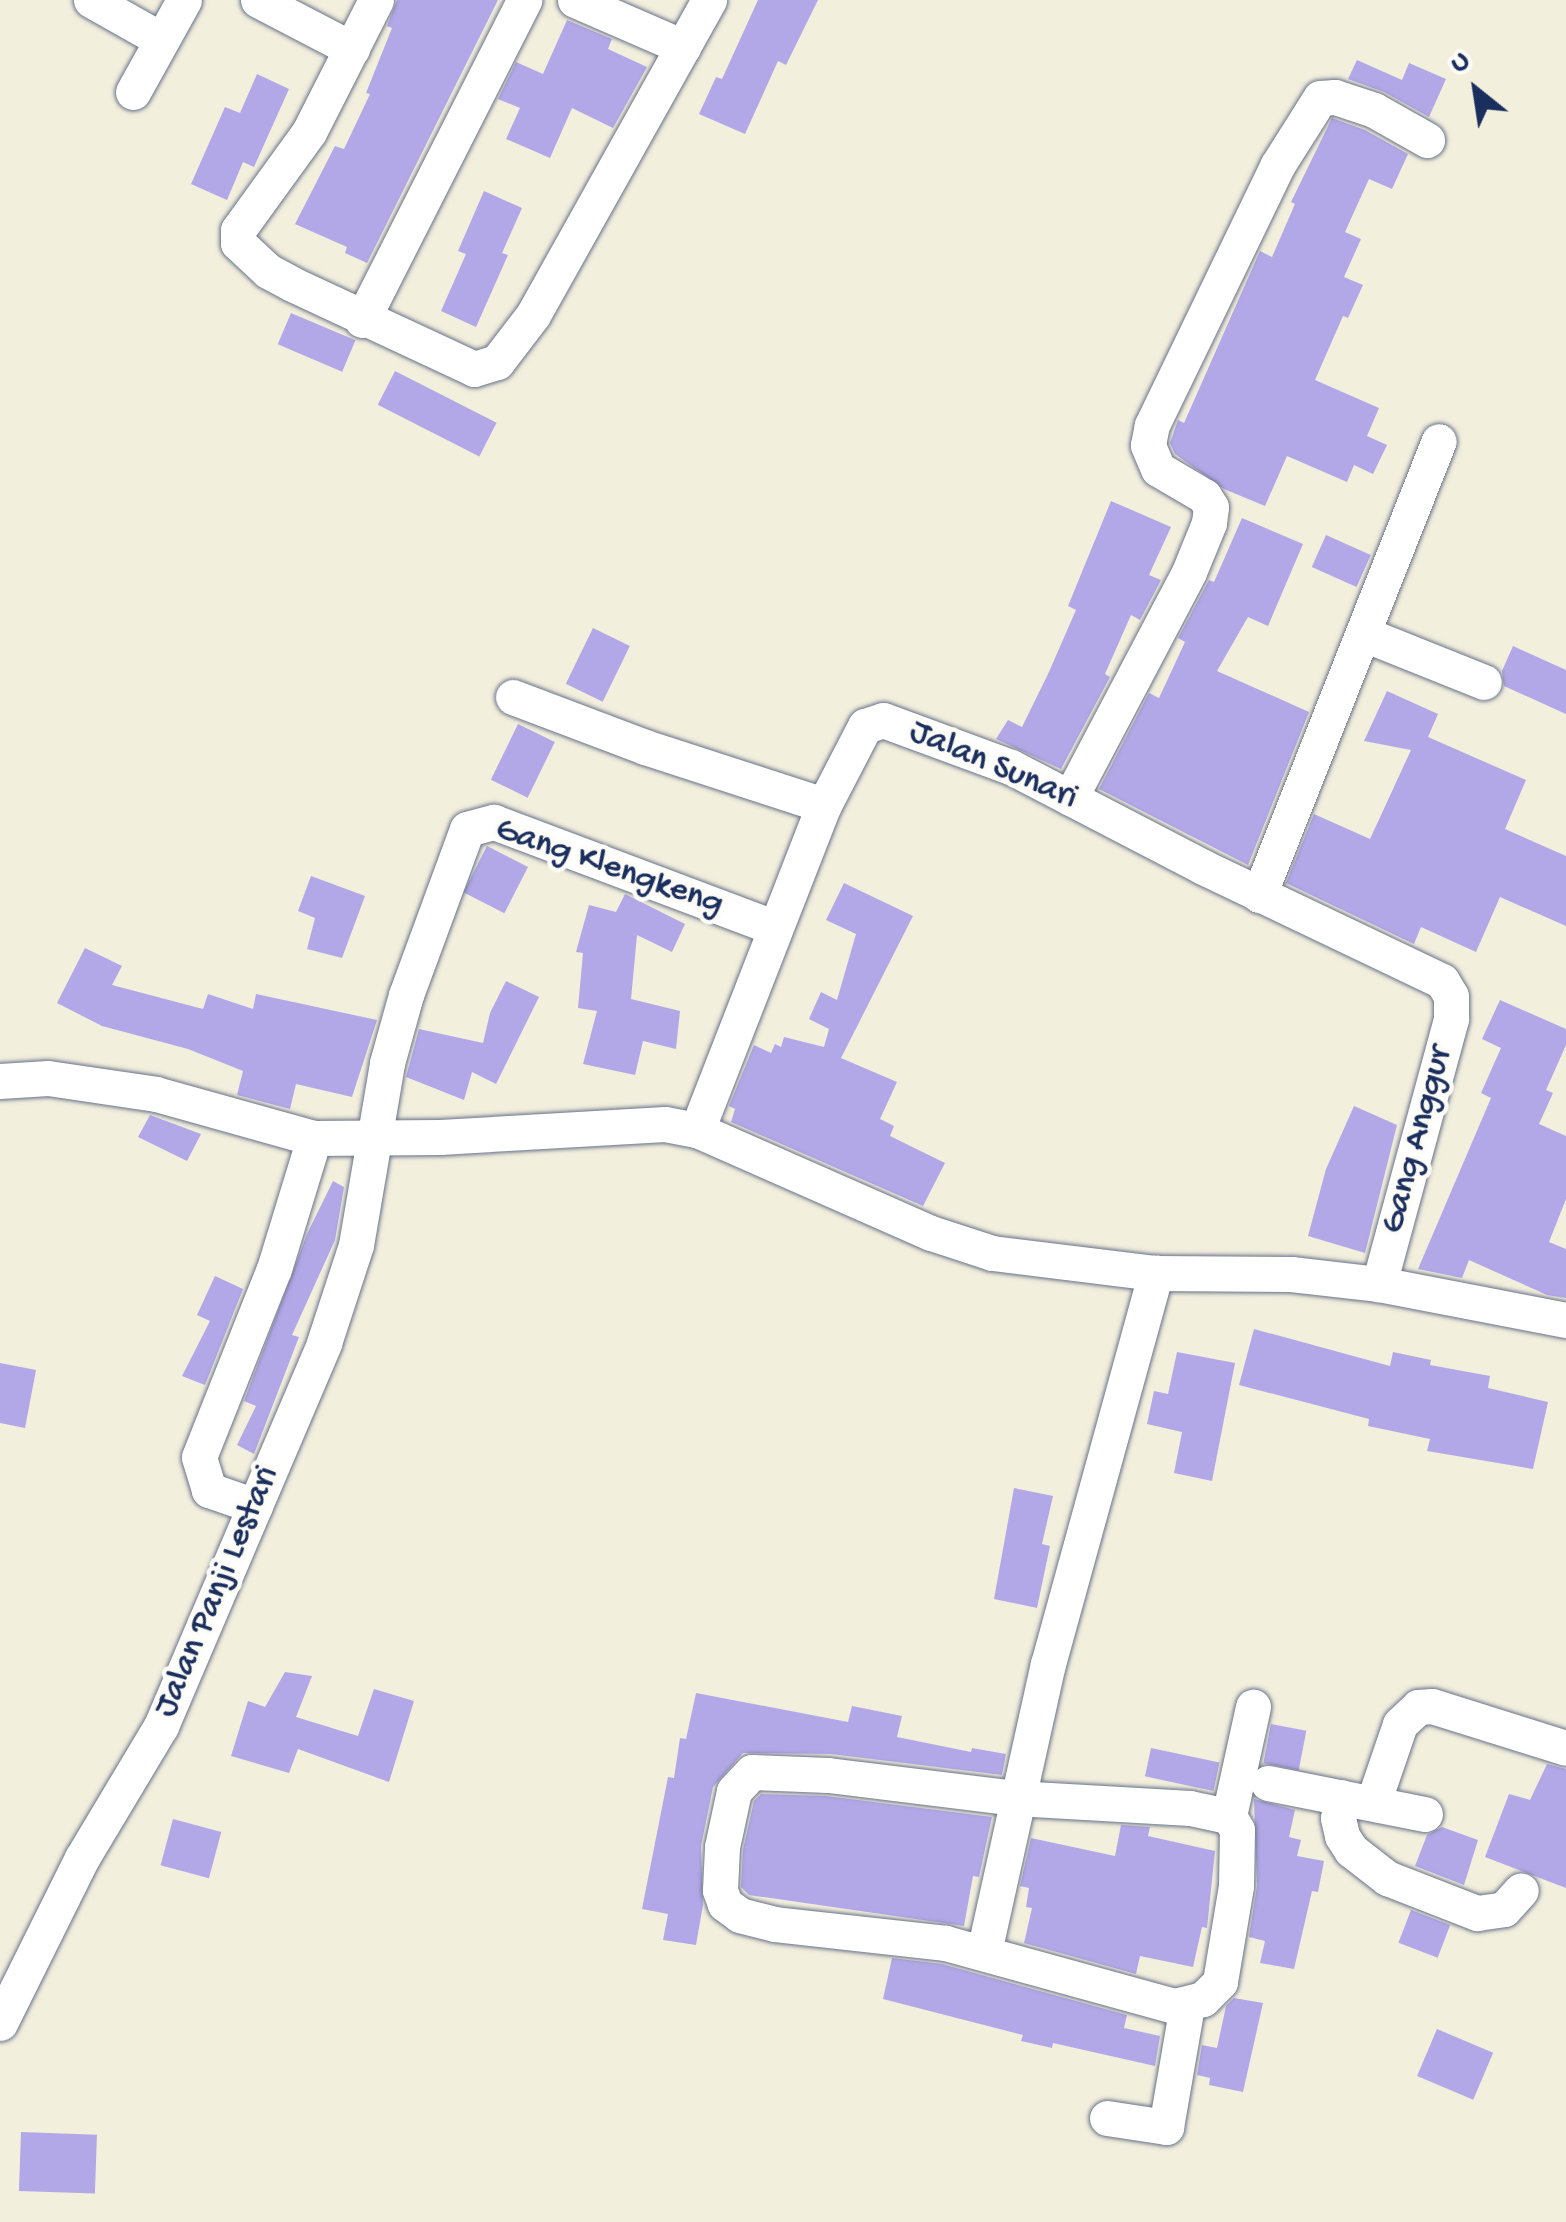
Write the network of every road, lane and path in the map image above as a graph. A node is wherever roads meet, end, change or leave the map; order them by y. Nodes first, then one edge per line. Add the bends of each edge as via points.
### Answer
1 (91, 0) edge
2 (184, 0) edge
3 (258, 0) edge
4 (376, 0) edge
5 (524, 0) edge
6 (575, 0) edge
7 (708, 0) edge
8 (162, 40) junction
9 (352, 48) junction
10 (683, 48) junction
11 (133, 92) dead end
12 (1427, 140) dead end
13 (362, 320) junction
14 (1439, 441) dead end
15 (1364, 634) junction
16 (1484, 682) dead end
17 (514, 697) dead end
18 (1070, 798) junction
19 (824, 804) junction
20 (1259, 895) junction
21 (773, 926) junction
22 (1452, 996) joint
23 (0, 1081) edge
24 (697, 1130) junction
25 (374, 1137) junction
26 (314, 1138) junction
27 (1156, 1274) junction
28 (1379, 1284) junction
29 (1566, 1320) edge
30 (256, 1506) junction
31 (1253, 1707) dead end
32 (1566, 1748) edge
33 (1268, 1783) dead end
34 (1015, 1798) junction
35 (1357, 1800) junction
36 (1424, 1814) dead end
37 (1229, 1816) junction
38 (1521, 1890) dead end
39 (984, 1952) junction
40 (1187, 2006) junction
41 (0, 2023) edge
42 (1107, 2118) dead end

1 - 8 street
2 - 8 street
3 - 9 street
4 - 9 street
5 - 13 street
6 - 10 street
7 - 10 street
8 - 11 street
9 - 13 street via 310,132 238,230 238,244 268,271
10 - 13 street via 533,315 498,362 474,368
12 - 18 street via 1374,110 1320,98 1277,166 1148,446 1158,469 1204,496 1210,523
14 - 15 street
15 - 16 street
15 - 20 street
17 - 19 street
18 - 19 street, Jalan Sunari via 993,760 875,720 864,726
18 - 20 street, Jalan Sunari
19 - 21 street, Jalan Sunari
20 - 22 street, Jalan Sunari via 1435,974
21 - 24 street, Jalan Sunari
21 - 25 street, Gang Klengkeng via 494,822 468,829 406,995
22 - 28 street, Gang Anggur via 1444,1048
23 - 26 street via 48,1078 156,1094
24 - 25 street via 629,1124
24 - 27 street via 992,1254
25 - 26 street
25 - 30 street, Jalan Panji Lestari via 344,1286
26 - 30 street via 274,1269 198,1457 210,1490
27 - 28 street via 1291,1274
27 - 34 street
28 - 29 street
30 - 41 street, Jalan Panji Lestari via 161,1726 82,1858
31 - 37 street
32 - 35 street via 1418,1707 1400,1724
33 - 35 street
34 - 37 street
34 - 39 street
34 - 39 street via 752,1772 728,1810 720,1890 740,1915
35 - 36 street
35 - 38 street via 1338,1818 1342,1836 1388,1878 1477,1913 1504,1909
37 - 40 street via 1238,1851 1228,1952 1220,1982
39 - 40 street
40 - 42 street via 1166,2127

